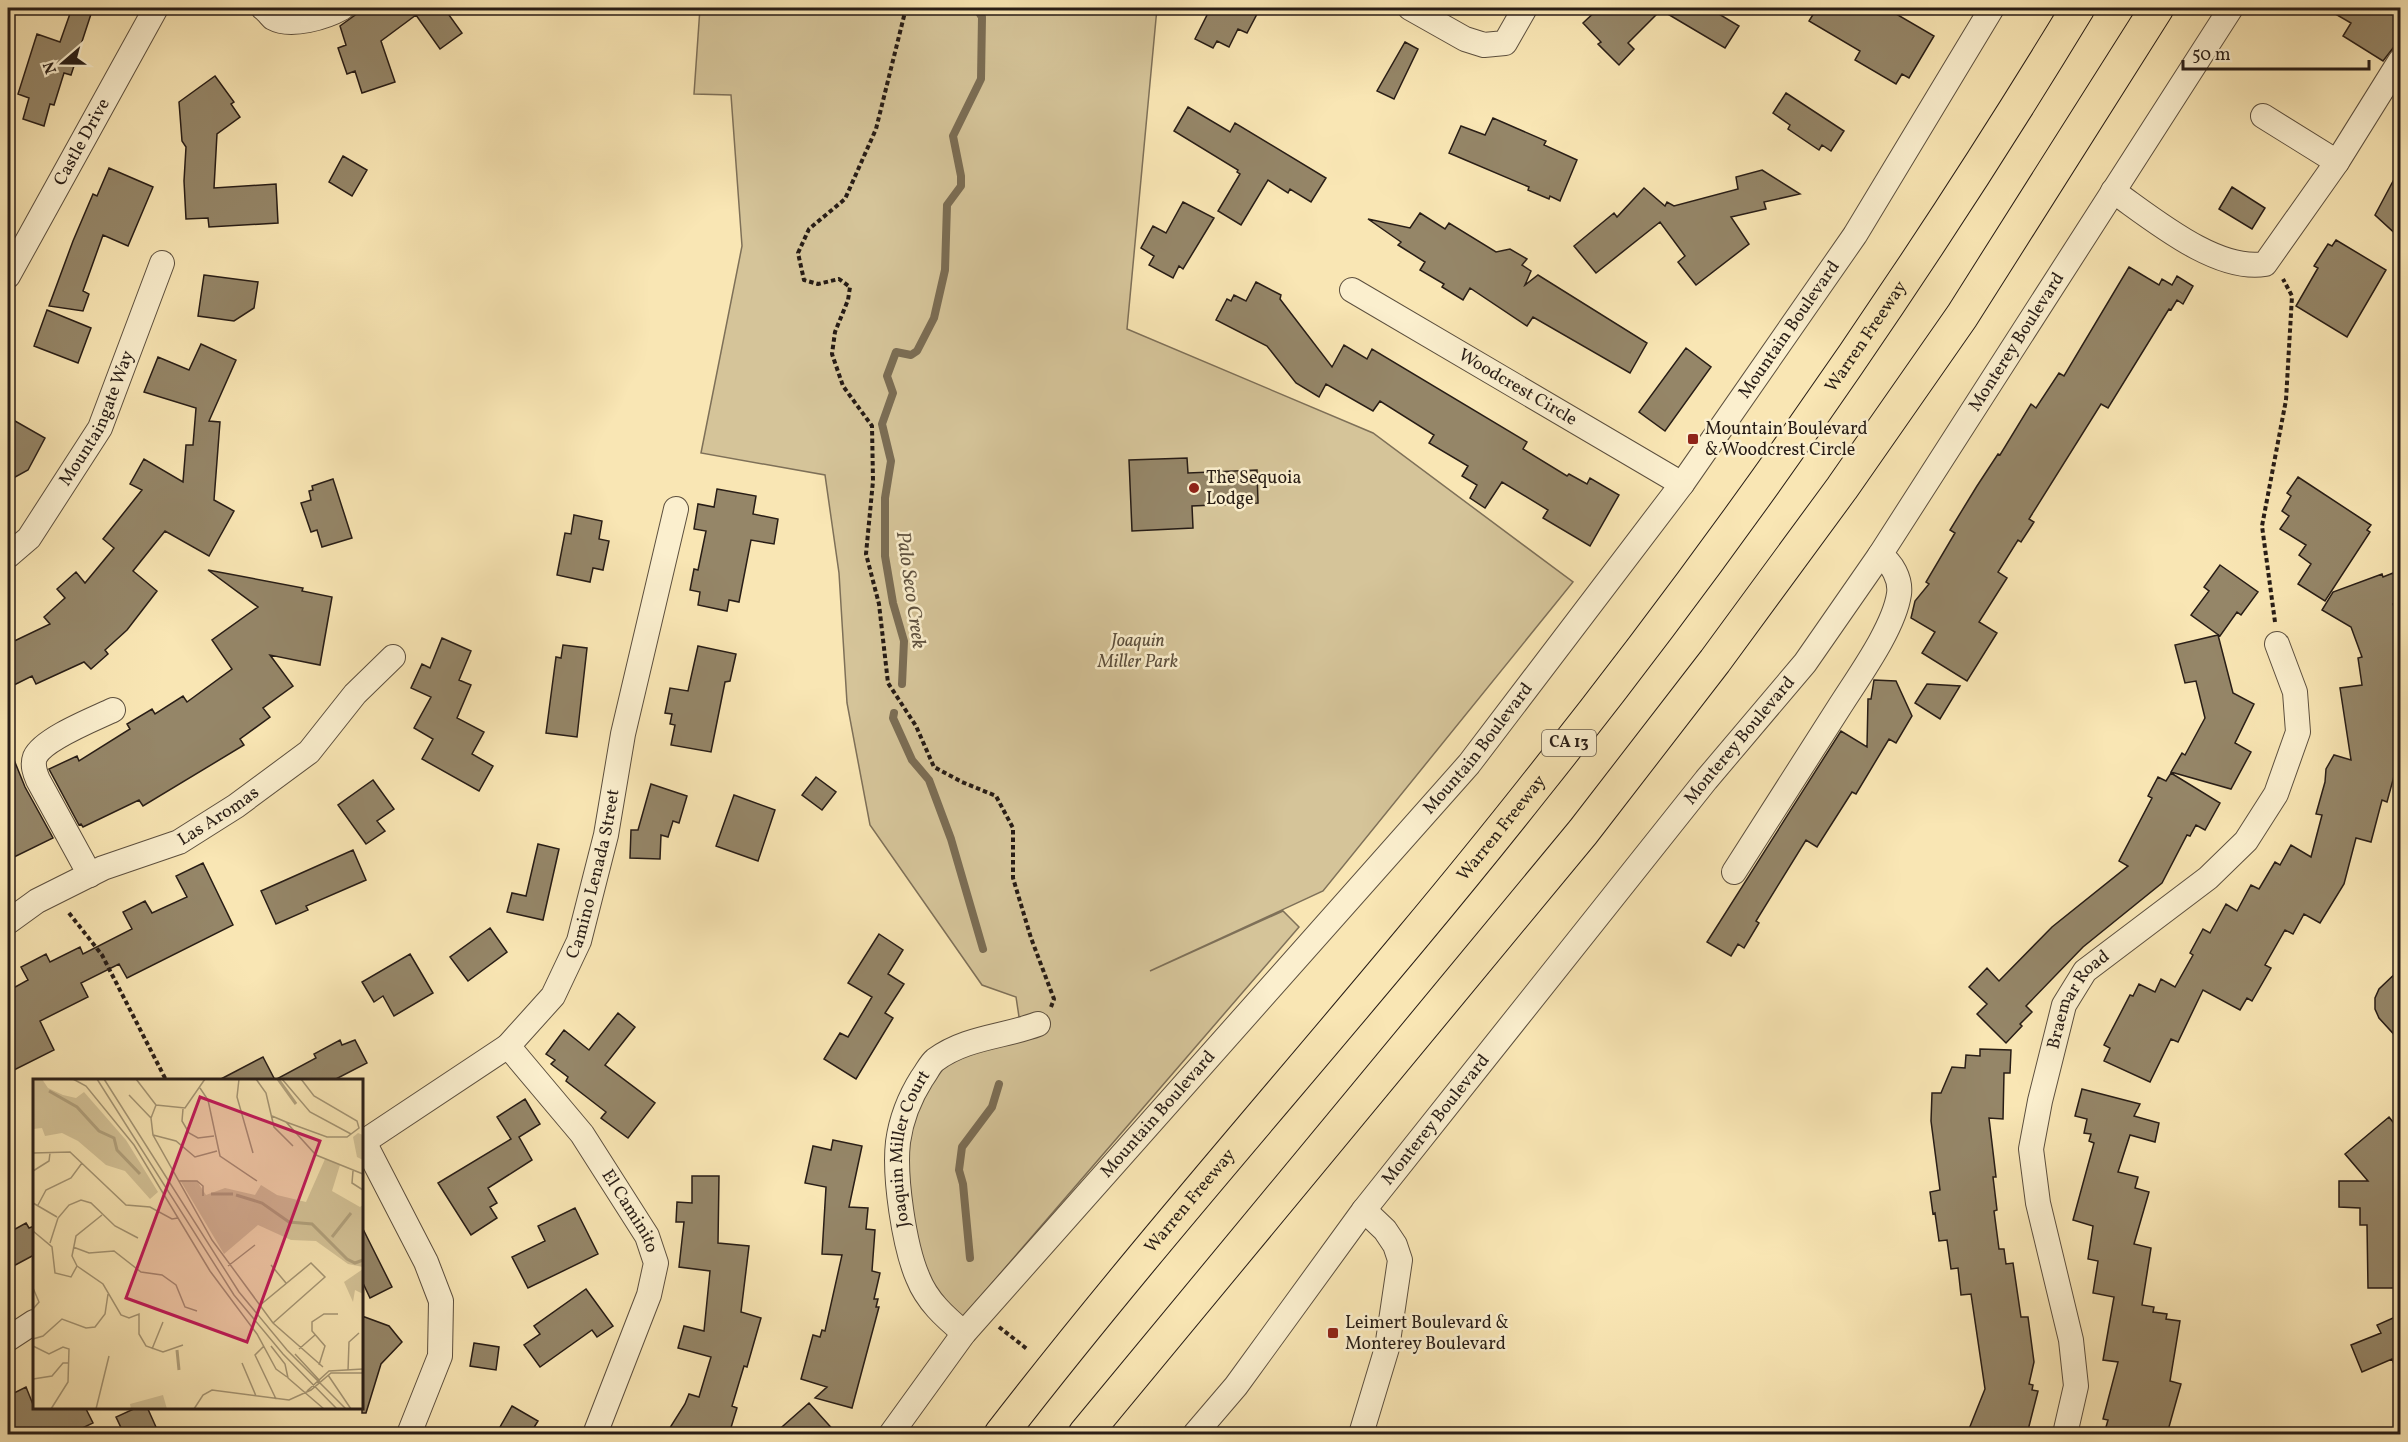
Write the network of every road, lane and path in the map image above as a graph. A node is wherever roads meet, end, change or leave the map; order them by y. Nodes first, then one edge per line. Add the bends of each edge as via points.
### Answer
1 (156, 8) edge
2 (263, 8) edge
3 (342, 8) edge
4 (906, 8) edge
5 (1410, 8) edge
6 (1525, 8) edge
7 (2078, 8) edge
8 (2157, 8) edge
9 (2231, 8) edge
10 (1987, 9) edge
11 (2400, 61) edge
12 (2263, 116) dead end
13 (2337, 162) junction
14 (2113, 191) junction
15 (2271, 257) junction
16 (162, 263) dead end
17 (8, 276) edge
18 (1352, 290) dead end
19 (1682, 484) junction
20 (676, 509) dead end
21 (1880, 555) junction
22 (8, 556) edge
23 (2277, 644) joint
24 (393, 657) dead end
25 (112, 710) dead end
26 (1734, 872) dead end
27 (90, 875) junction
28 (69, 913) dead end
29 (8, 922) edge
30 (1038, 1023) joint
31 (508, 1046) junction
32 (165, 1079) edge
33 (363, 1143) edge
34 (1364, 1210) junction
35 (981, 1314) junction
36 (33, 1324) edge
37 (964, 1333) junction
38 (8, 1339) edge
39 (1027, 1349) dead end
40 (409, 1434) edge
41 (595, 1434) edge
42 (891, 1434) edge
43 (1001, 1434) edge
44 (1084, 1434) edge
45 (1195, 1434) edge
46 (1361, 1434) edge
47 (2065, 1434) edge

1 - 17 street, Castle Drive
2 - 3 street via 274,18 299,21
4 - 30 path via 876,129 844,199 809,229 798,253 804,280 818,284 839,279 850,288 832,354 843,386 872,426 873,481 866,554 879,604 888,683 916,726 934,767 996,796 1013,828 1013,878 1054,999
5 - 6 street via 1465,39 1484,45 1505,43
7 - 43 highway, Warren Freeway / CA 13 via 1908,276 1663,621 1532,791
8 - 44 highway via 1962,316 1715,661 1584,832
9 - 14 street, Monterey Boulevard
10 - 19 street, Mountain Boulevard via 1855,235
11 - 13 street
12 - 13 street
13 - 15 street
14 - 15 street via 2216,258 2249,266 2265,264
14 - 21 street, Monterey Boulevard
15 - 23 path via 2292,296 2286,400 2262,526
16 - 22 street, Mountaingate Way via 100,428 29,538
18 - 19 street, Woodcrest Circle
19 - 35 street, Mountain Boulevard via 1469,764
20 - 31 street, Camino Lenada Street via 623,734 606,835 579,941 553,996
21 - 26 street via 1888,560 1897,576 1900,591 1895,609 1859,676
21 - 34 street, Monterey Boulevard via 1805,663 1706,780
23 - 47 street, Braemar Road via 2295,692 2298,732 2276,794 2246,841 2208,878 2085,971 2064,1005 2031,1149 2038,1203 2071,1340 2076,1386
24 - 27 street, Las Aromas via 356,694 309,752 236,806 179,842
25 - 27 street via 53,740 34,759 38,780
27 - 29 street, Las Aromas via 37,901
28 - 32 path via 102,955
30 - 37 street, Joaquin Miller Court via 976,1039 934,1060 911,1096 898,1142 906,1240 918,1279 940,1313
31 - 33 street, Camino Lenada Street
31 - 41 street, El Caminito via 582,1134 647,1236 656,1263 650,1295
33 - 40 street via 426,1262 441,1301 440,1356
34 - 45 street, Monterey Boulevard via 1236,1386
34 - 46 street via 1385,1230 1400,1260 1387,1348
35 - 37 street, Mountain Boulevard
35 - 39 path
36 - 38 street
37 - 42 street, Mountain Boulevard

